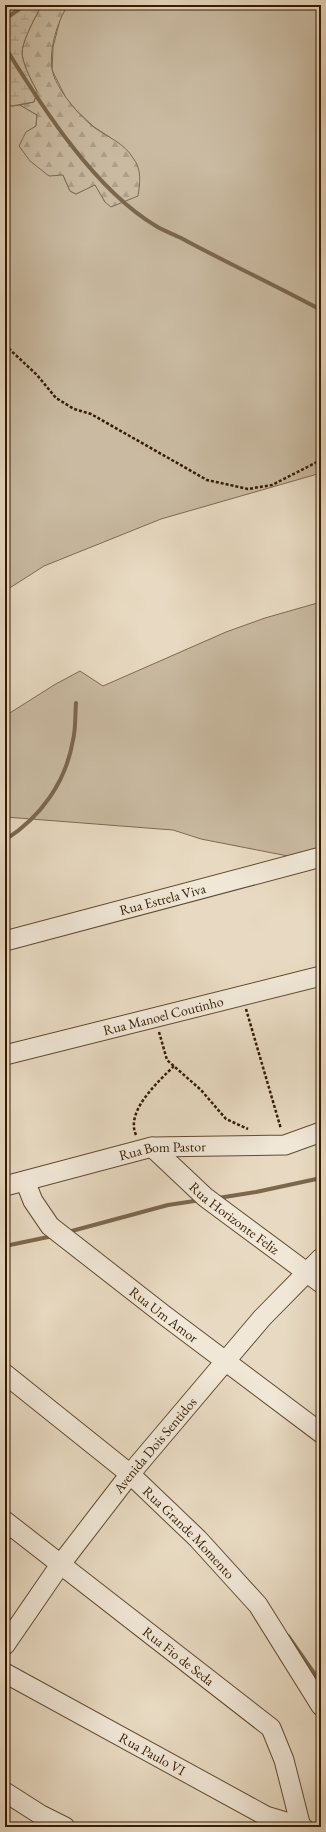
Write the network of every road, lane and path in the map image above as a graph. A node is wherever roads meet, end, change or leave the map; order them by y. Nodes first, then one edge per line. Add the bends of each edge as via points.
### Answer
1 (5, 345) edge
2 (321, 460) edge
3 (321, 857) edge
4 (5, 941) edge
5 (321, 976) edge
6 (242, 995) junction
7 (166, 1014) junction
8 (5, 1055) edge
9 (174, 1066) junction
10 (253, 1131) dead end
11 (321, 1132) edge
12 (286, 1145) junction
13 (152, 1147) junction
14 (25, 1181) junction
15 (5, 1186) edge
16 (321, 1258) edge
17 (314, 1278) edge
18 (226, 1361) junction
19 (5, 1374) edge
20 (321, 1432) edge
21 (130, 1474) junction
22 (5, 1521) edge
23 (60, 1565) junction
24 (5, 1645) edge
25 (5, 1673) edge
26 (321, 1706) edge
27 (5, 1792) edge
28 (46, 1821) edge
29 (65, 1827) edge
30 (302, 1827) edge

1 - 2 path via 56,398 74,409 91,414 207,480 248,489 272,485
3 - 4 street, Rua Estrela Viva
5 - 6 street, Rua Manoel Coutinho
6 - 7 street, Rua Manoel Coutinho
6 - 12 path
7 - 8 street, Rua Manoel Coutinho
7 - 9 path via 159,1033 167,1060
9 - 10 path via 201,1090 226,1119
9 - 13 path via 146,1096 134,1121 135,1134
11 - 12 street, Rua Bom Pastor
12 - 13 street, Rua Bom Pastor
13 - 14 street, Rua Bom Pastor
13 - 17 street, Rua Horizonte Feliz via 205,1197
14 - 15 street, Rua Bom Pastor
14 - 18 street, Rua Um Amor via 33,1201 50,1226
16 - 17 street, Avenida Dois Sentidos
17 - 18 street, Avenida Dois Sentidos via 262,1318
18 - 20 street, Rua Um Amor
18 - 21 street, Avenida Dois Sentidos
19 - 21 street, Rua Grande Momento
21 - 23 street, Avenida Dois Sentidos
21 - 26 street, Rua Grande Momento via 198,1539 258,1605
22 - 23 street, Rua Fio de Seda
23 - 24 street, Avenida Dois Sentidos
23 - 30 street, Rua Fio de Seda via 271,1728 284,1760
25 - 30 street, Rua Paulo VI via 266,1816
27 - 28 street
28 - 29 street

